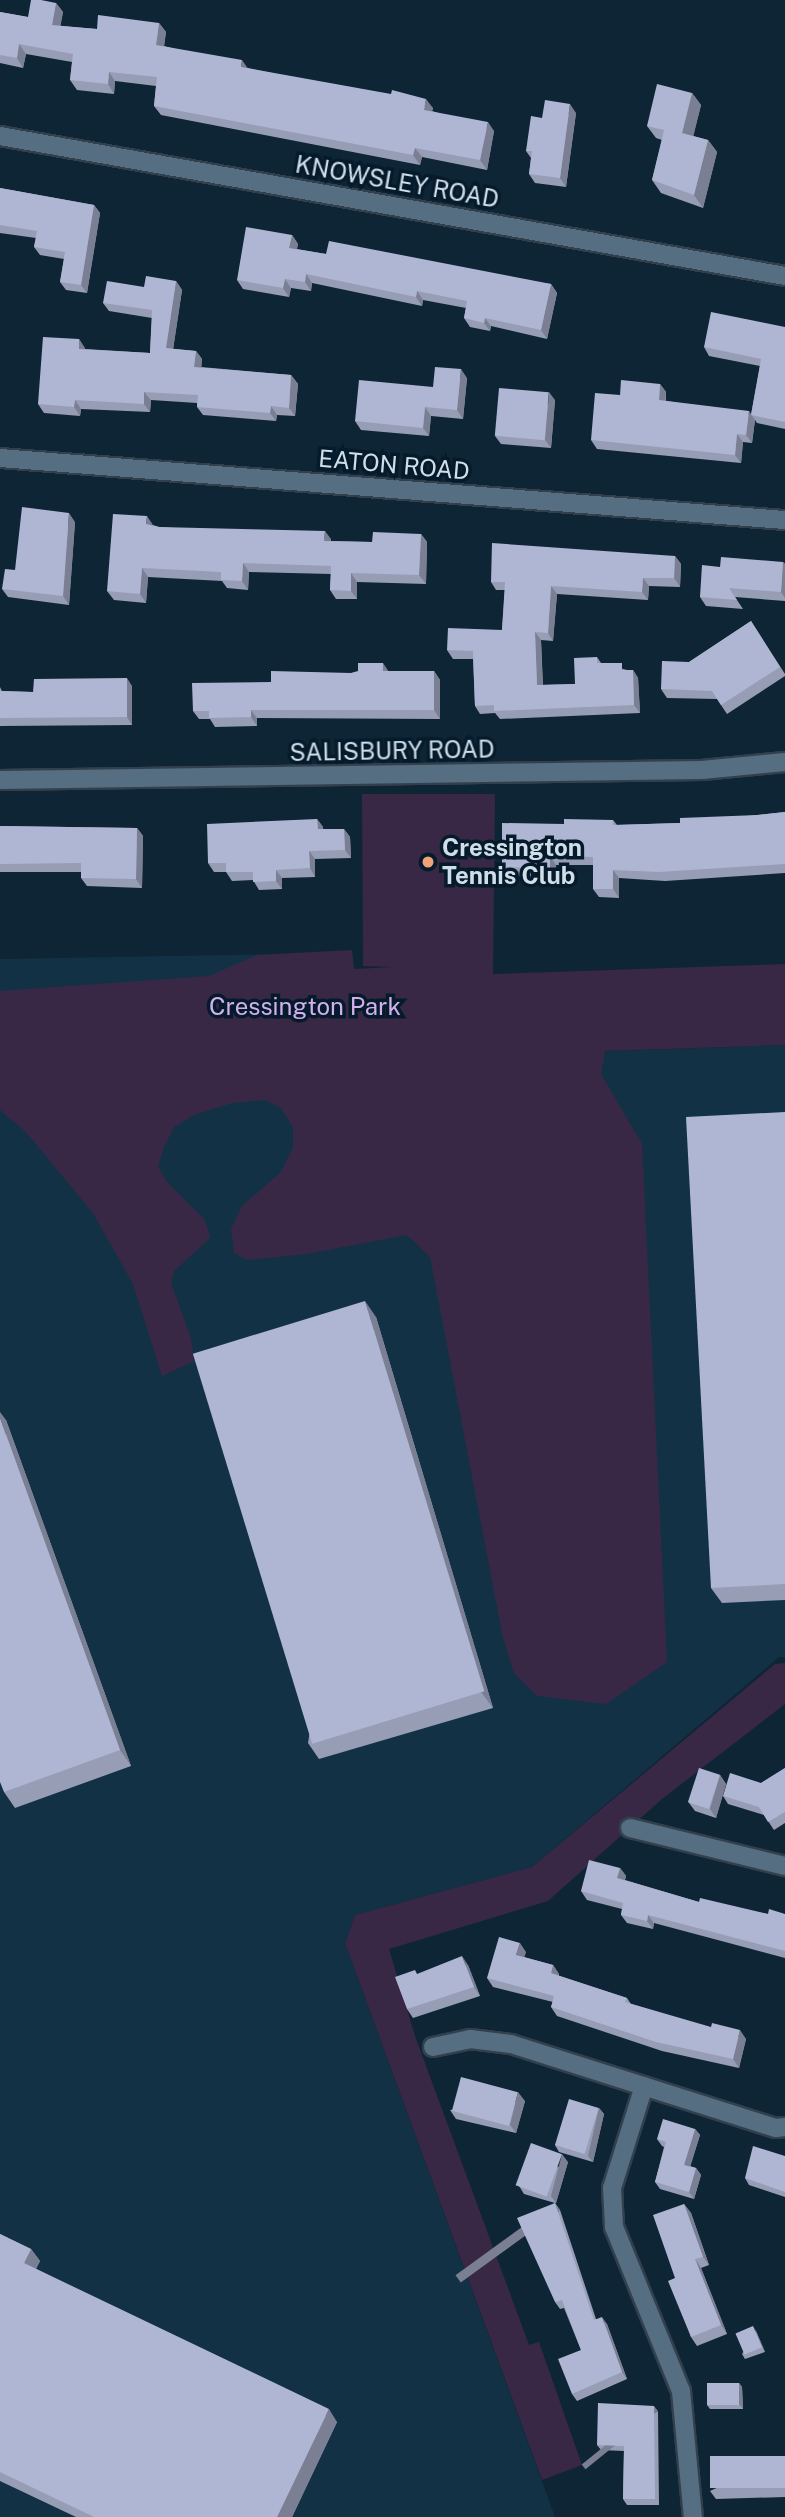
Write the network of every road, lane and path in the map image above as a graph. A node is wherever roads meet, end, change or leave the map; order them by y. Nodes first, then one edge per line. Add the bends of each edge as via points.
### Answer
1 (0, 136) edge
2 (785, 276) edge
3 (0, 458) edge
4 (785, 520) edge
5 (785, 762) edge
6 (0, 780) edge
7 (631, 1828) dead end
8 (785, 1866) edge
9 (433, 2047) dead end
10 (644, 2086) junction
11 (785, 2127) edge
12 (693, 2517) edge

1 - 2 street, KNOWSLEY ROAD
3 - 4 street, EATON ROAD
5 - 6 street, SALISBURY ROAD via 702,770
7 - 8 street
9 - 10 street via 470,2039 511,2044
10 - 11 street
10 - 12 street via 612,2188 614,2227 681,2391

